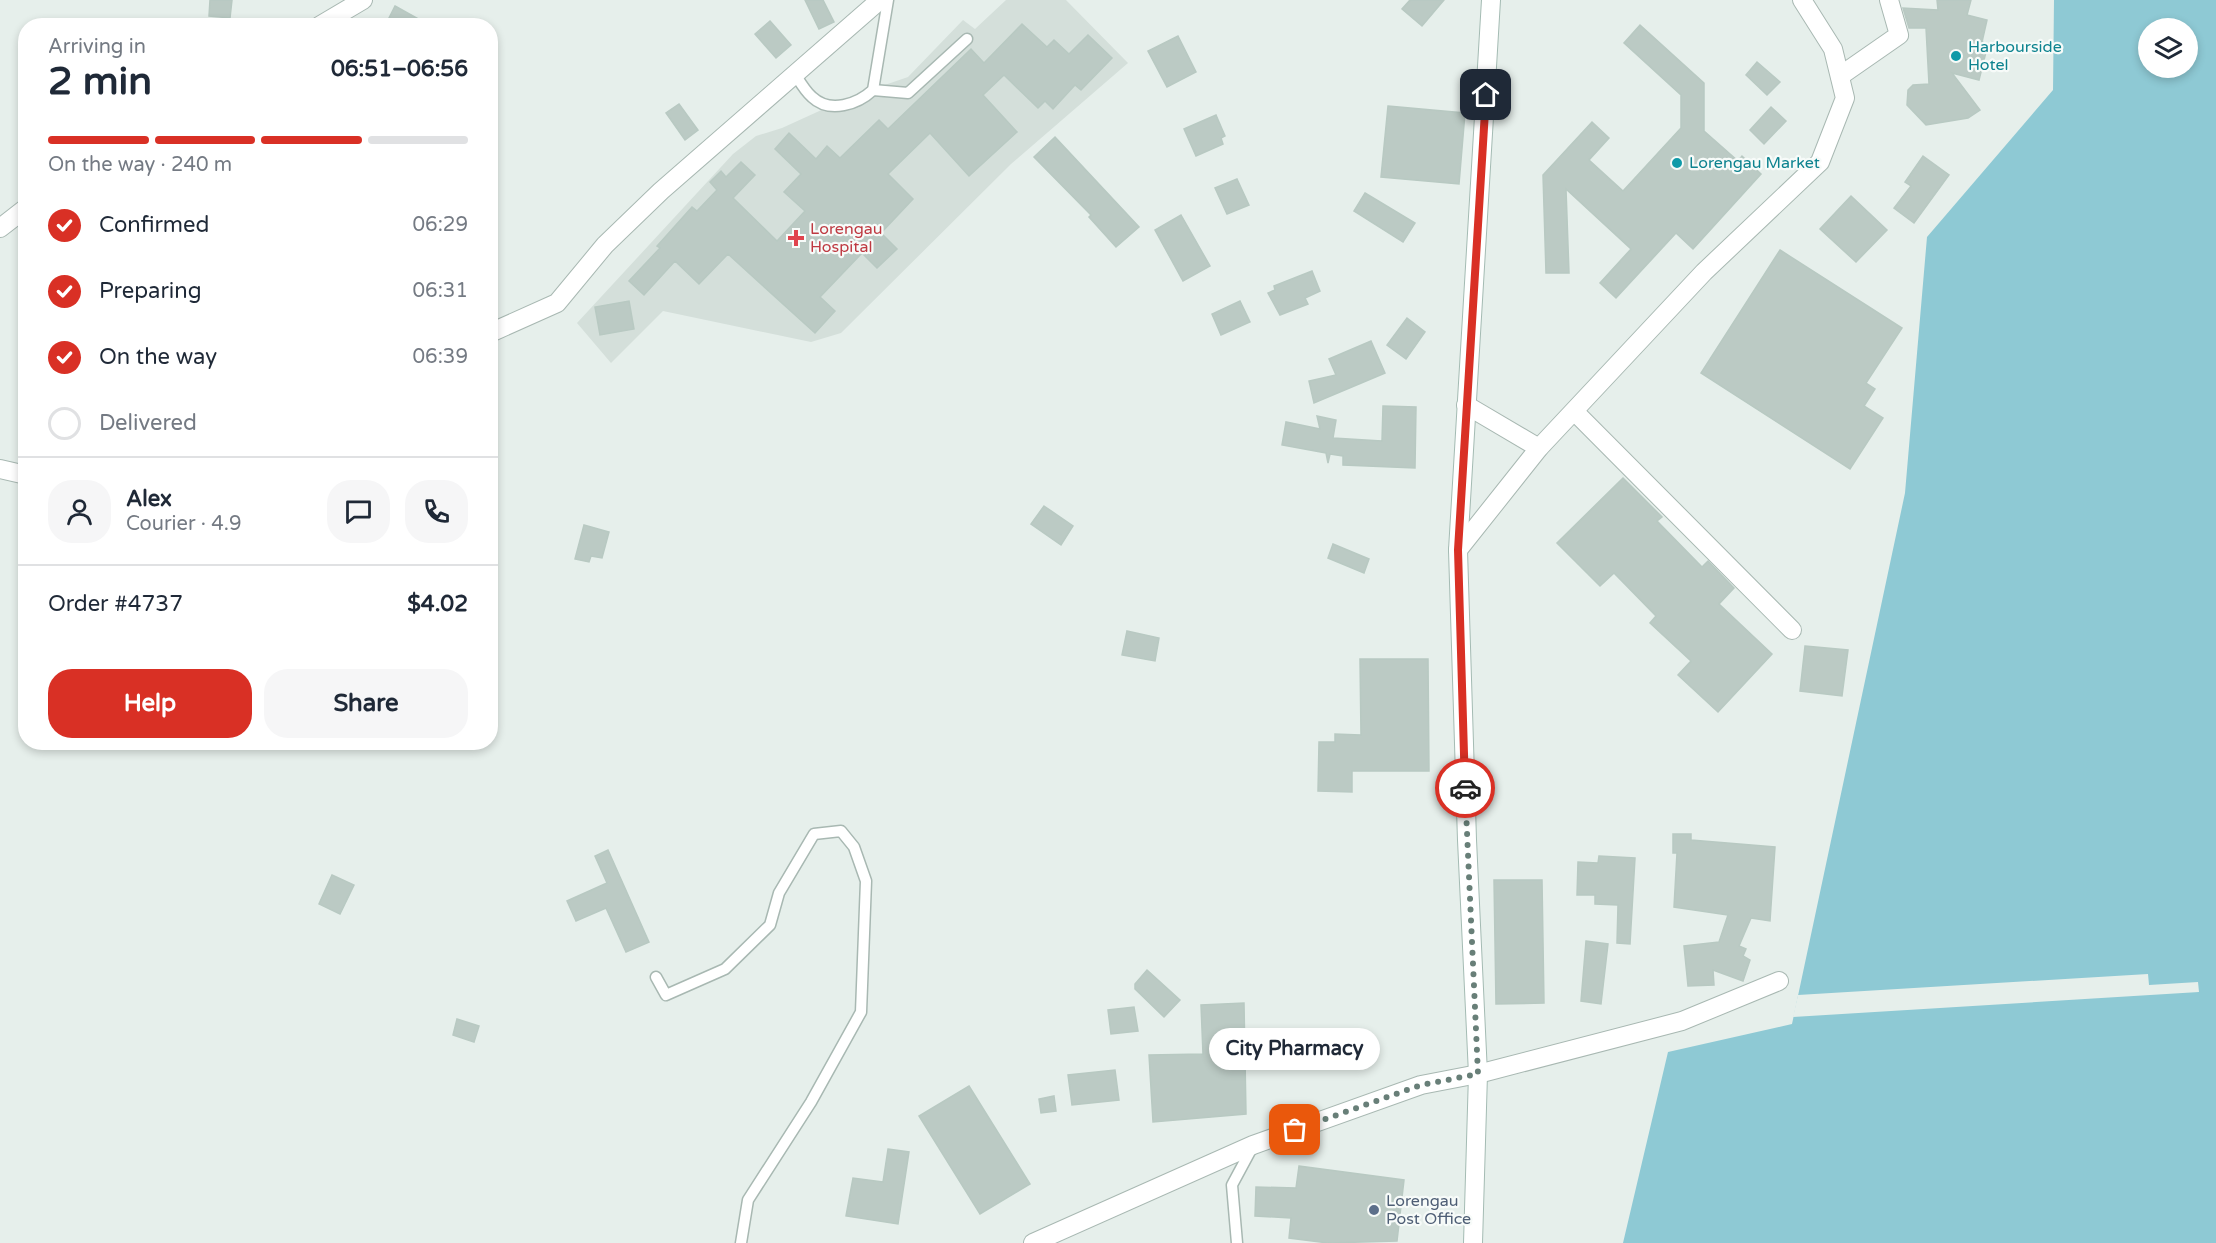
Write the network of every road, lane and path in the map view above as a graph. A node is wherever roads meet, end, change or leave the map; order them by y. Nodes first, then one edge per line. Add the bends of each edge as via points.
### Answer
1 (363, 0) edge
2 (880, 0) edge
3 (888, 0) edge
4 (1491, 0) edge
5 (1802, 0) edge
6 (1889, 0) edge
7 (333, 18) edge
8 (967, 39) dead end
9 (795, 74) junction
10 (1840, 76) junction
11 (873, 90) junction
12 (18, 214) edge
13 (0, 228) edge
14 (498, 329) edge
15 (1466, 405) junction
16 (1575, 412) junction
17 (1539, 448) junction
18 (0, 470) edge
19 (18, 473) edge
20 (1458, 550) junction
21 (1792, 630) dead end
22 (656, 977) dead end
23 (1779, 981) dead end
24 (1478, 1074) junction
25 (1253, 1145) junction
26 (741, 1243) edge
27 (1033, 1243) edge
28 (1237, 1243) edge
29 (1473, 1243) edge

1 - 7 street
2 - 9 street
3 - 11 lane
4 - 15 street
5 - 10 street via 1833,49
6 - 10 street via 1899,35
8 - 11 lane via 908,93
9 - 11 lane via 810,96 827,105 852,104
9 - 14 street via 661,191 605,245 557,303
10 - 16 street via 1845,98 1820,162 1704,272
12 - 13 street
15 - 17 street
15 - 20 street
16 - 17 street
16 - 21 street
17 - 20 street
18 - 19 street
20 - 24 street
22 - 26 lane via 666,995 725,969 770,925 780,893 814,834 841,831 854,847 866,881 861,1012 812,1102 748,1200
23 - 24 street via 1682,1021
24 - 25 street via 1421,1085
24 - 29 street
25 - 27 street
25 - 28 lane via 1232,1185

